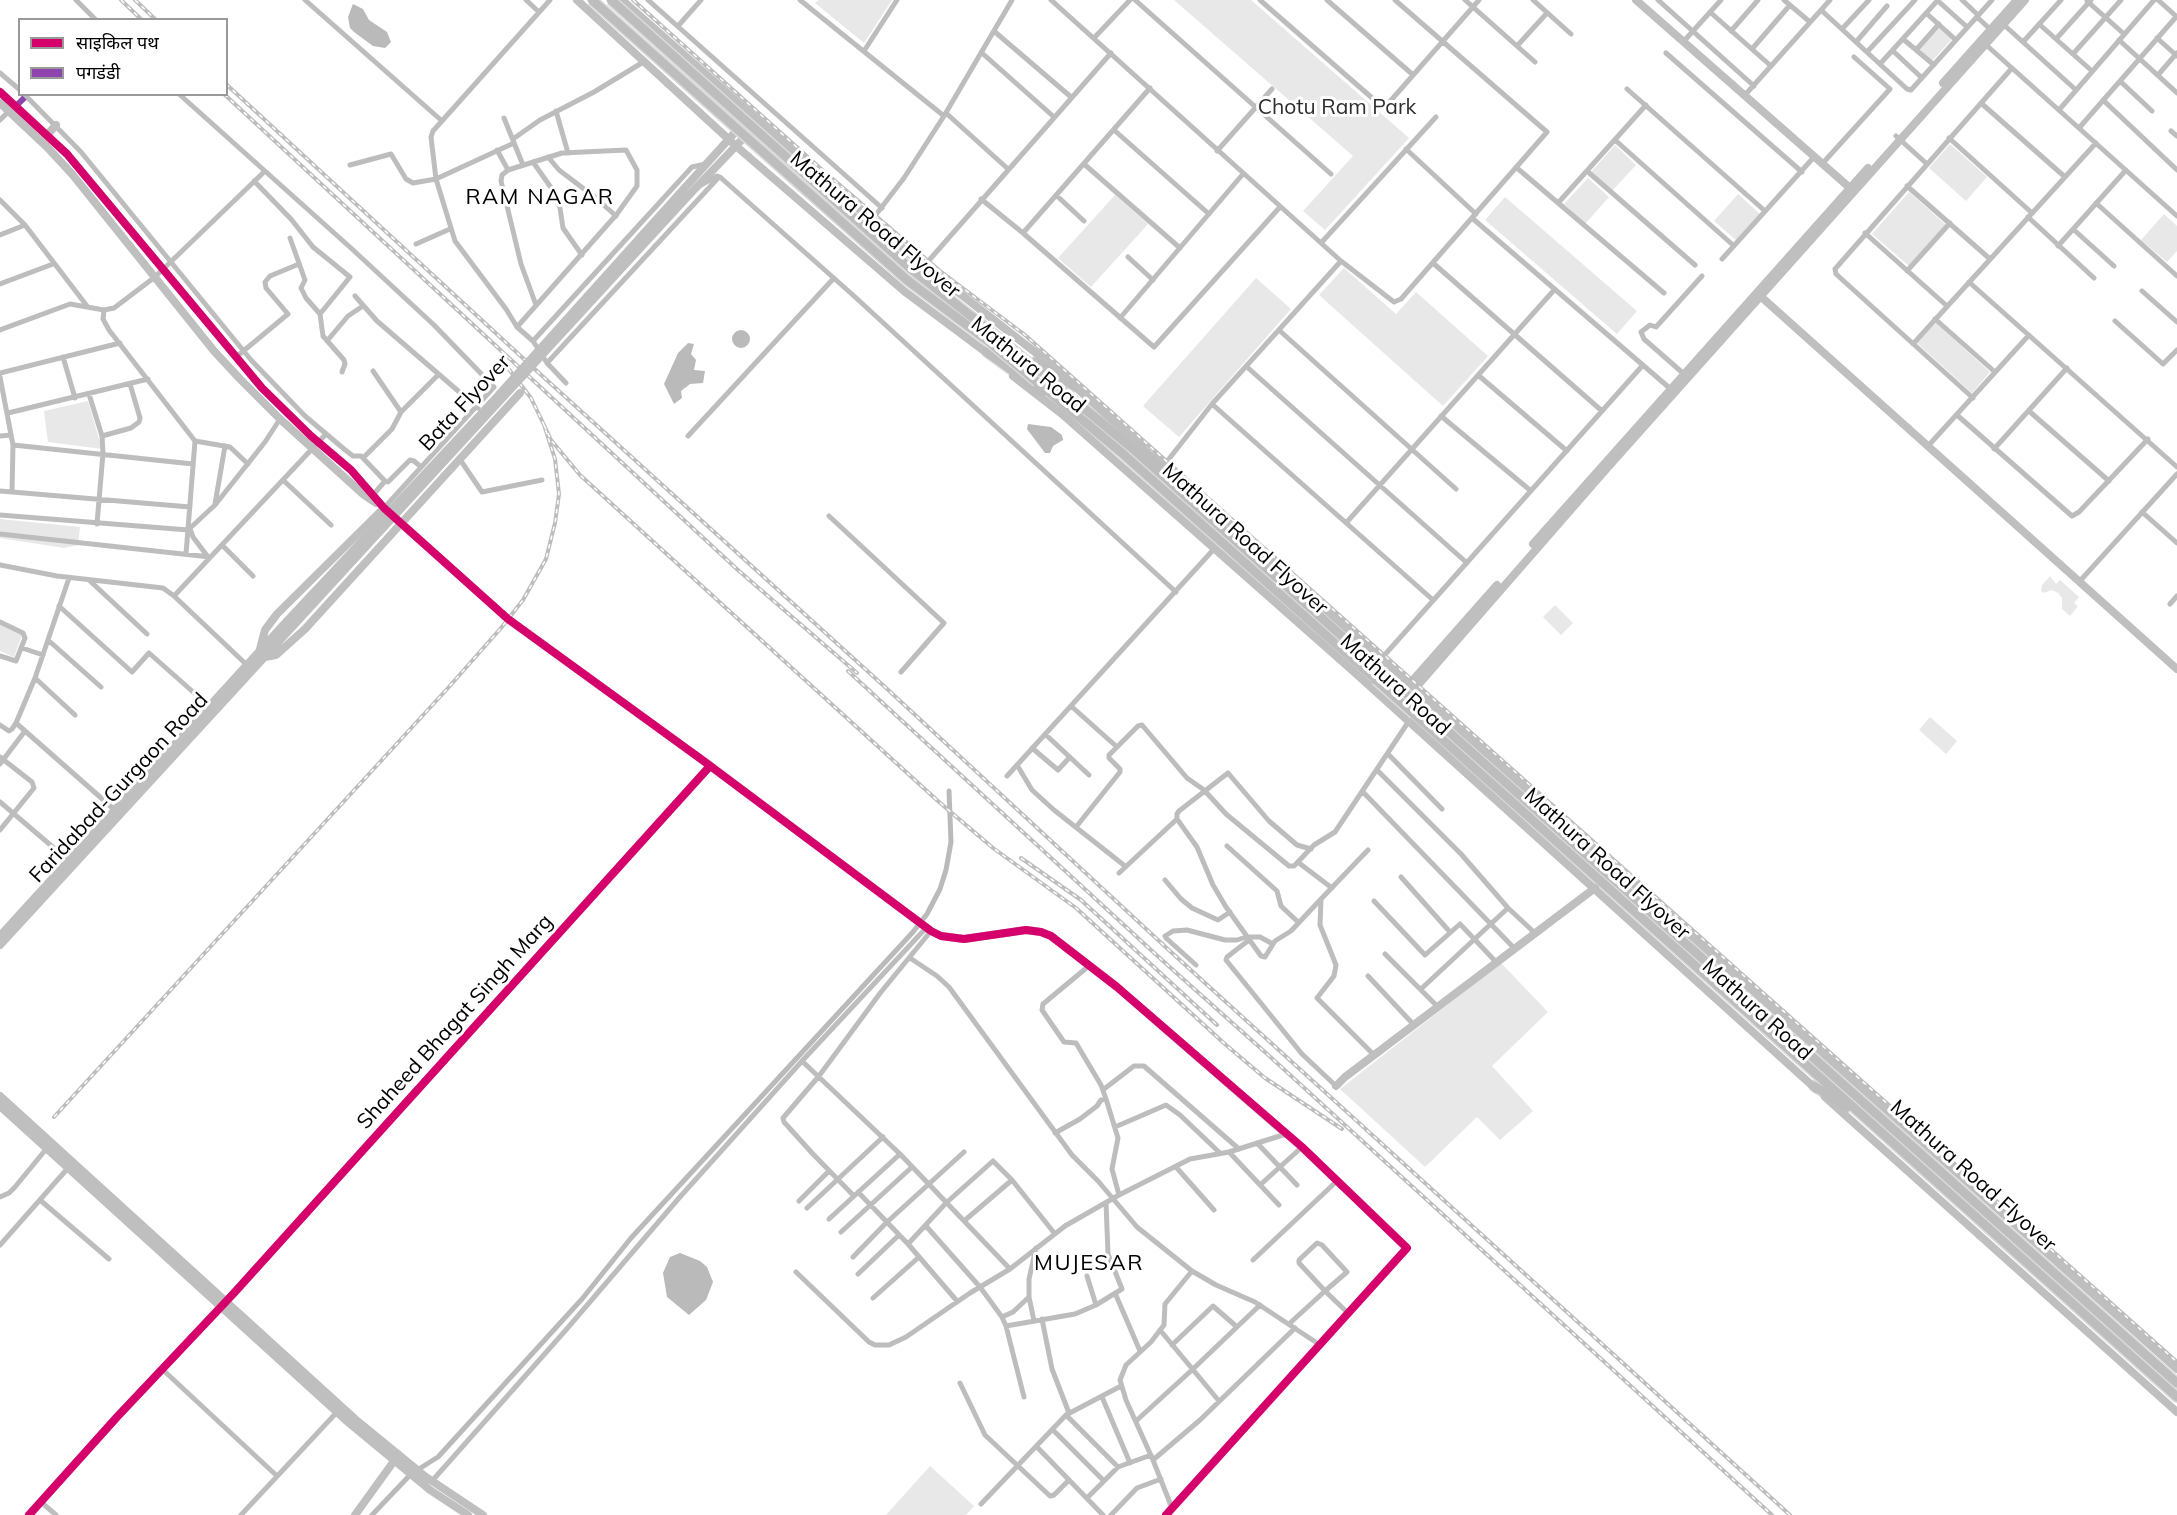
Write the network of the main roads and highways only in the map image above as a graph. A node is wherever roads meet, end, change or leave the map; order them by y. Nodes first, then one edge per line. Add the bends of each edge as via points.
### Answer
1 (592, 0) edge
2 (611, 0) edge
3 (987, 352) road end
4 (1019, 354) junction
5 (1074, 386) road end
6 (1062, 403) junction
7 (1139, 445) road end
8 (1183, 494) junction
9 (1814, 1086) road end
10 (1864, 1118) junction
11 (2176, 1368) edge
12 (2176, 1382) edge
13 (2177, 1397) edge

1 - 6 highway, Mathura Road Flyover, bridge via 907,280
2 - 4 highway, Mathura Road Flyover, bridge via 910,268
3 - 6 highway
4 - 5 highway
4 - 8 highway, Mathura Road
6 - 10 highway, Mathura Road Flyover, bridge
7 - 8 highway
8 - 12 highway, Mathura Road Flyover, bridge
9 - 10 highway
10 - 13 highway
11 - 12 highway

